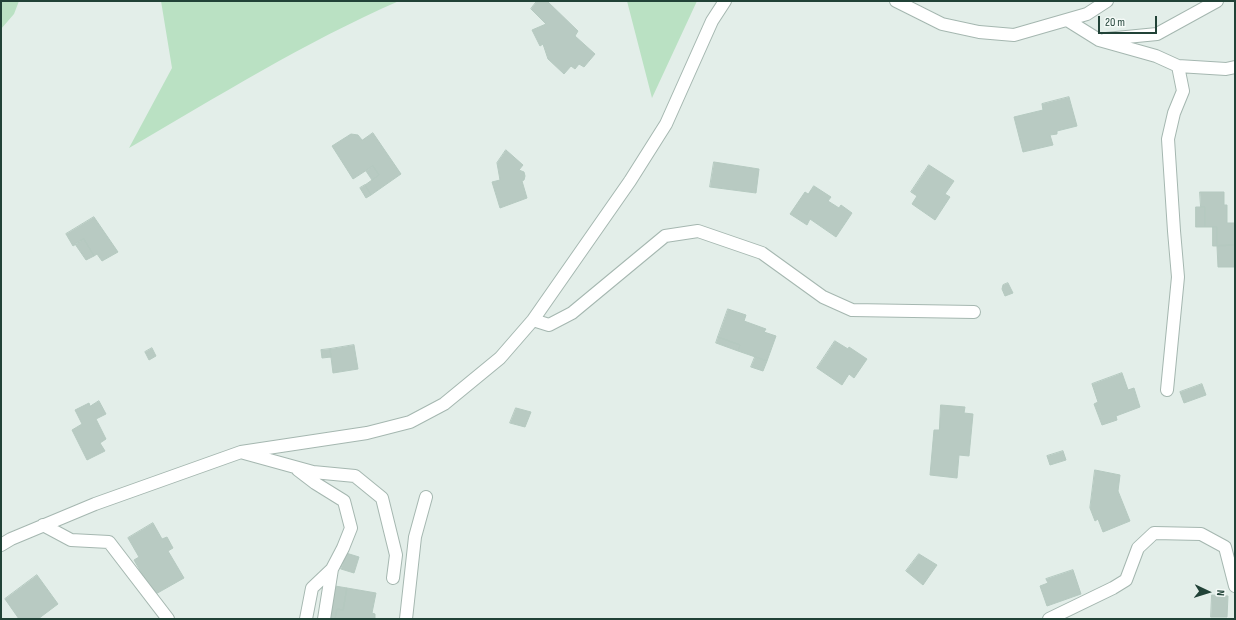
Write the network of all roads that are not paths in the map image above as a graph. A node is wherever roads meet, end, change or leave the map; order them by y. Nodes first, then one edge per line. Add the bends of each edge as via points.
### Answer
1 (725, 1) edge
2 (896, 1) edge
3 (1107, 1) edge
4 (1217, 1) edge
5 (1067, 20) junction
6 (1098, 40) junction
7 (1178, 66) junction
8 (1235, 67) edge
9 (974, 312) dead end
10 (533, 320) junction
11 (1167, 390) dead end
12 (241, 452) junction
13 (293, 467) junction
14 (426, 497) dead end
15 (44, 525) junction
16 (1, 545) edge
17 (332, 569) junction
18 (393, 578) dead end
19 (1235, 586) edge
20 (168, 619) edge
21 (306, 619) edge
22 (324, 619) edge
23 (406, 619) edge
24 (1049, 619) edge

1 - 10 street via 712,21 666,124 630,181
2 - 5 street via 942,24 979,32 1014,35
3 - 5 street via 1087,14
4 - 6 street via 1157,34
5 - 6 street
6 - 7 street via 1156,56
7 - 8 street via 1226,69
7 - 11 street via 1183,91 1174,113 1168,139 1178,277
9 - 10 street via 852,310 823,298 762,253 698,231 665,236 572,313 549,325
10 - 12 street via 500,358 444,404 410,422 367,432
12 - 13 street
12 - 15 street via 94,504
13 - 17 street via 344,500 351,528 344,548
13 - 18 street via 313,472 355,476 382,498 396,555
14 - 23 street via 415,537
15 - 16 street
15 - 20 street via 70,540 109,542
17 - 21 street via 312,588
17 - 22 street
19 - 24 street via 1225,547 1201,534 1154,533 1138,548 1126,580

